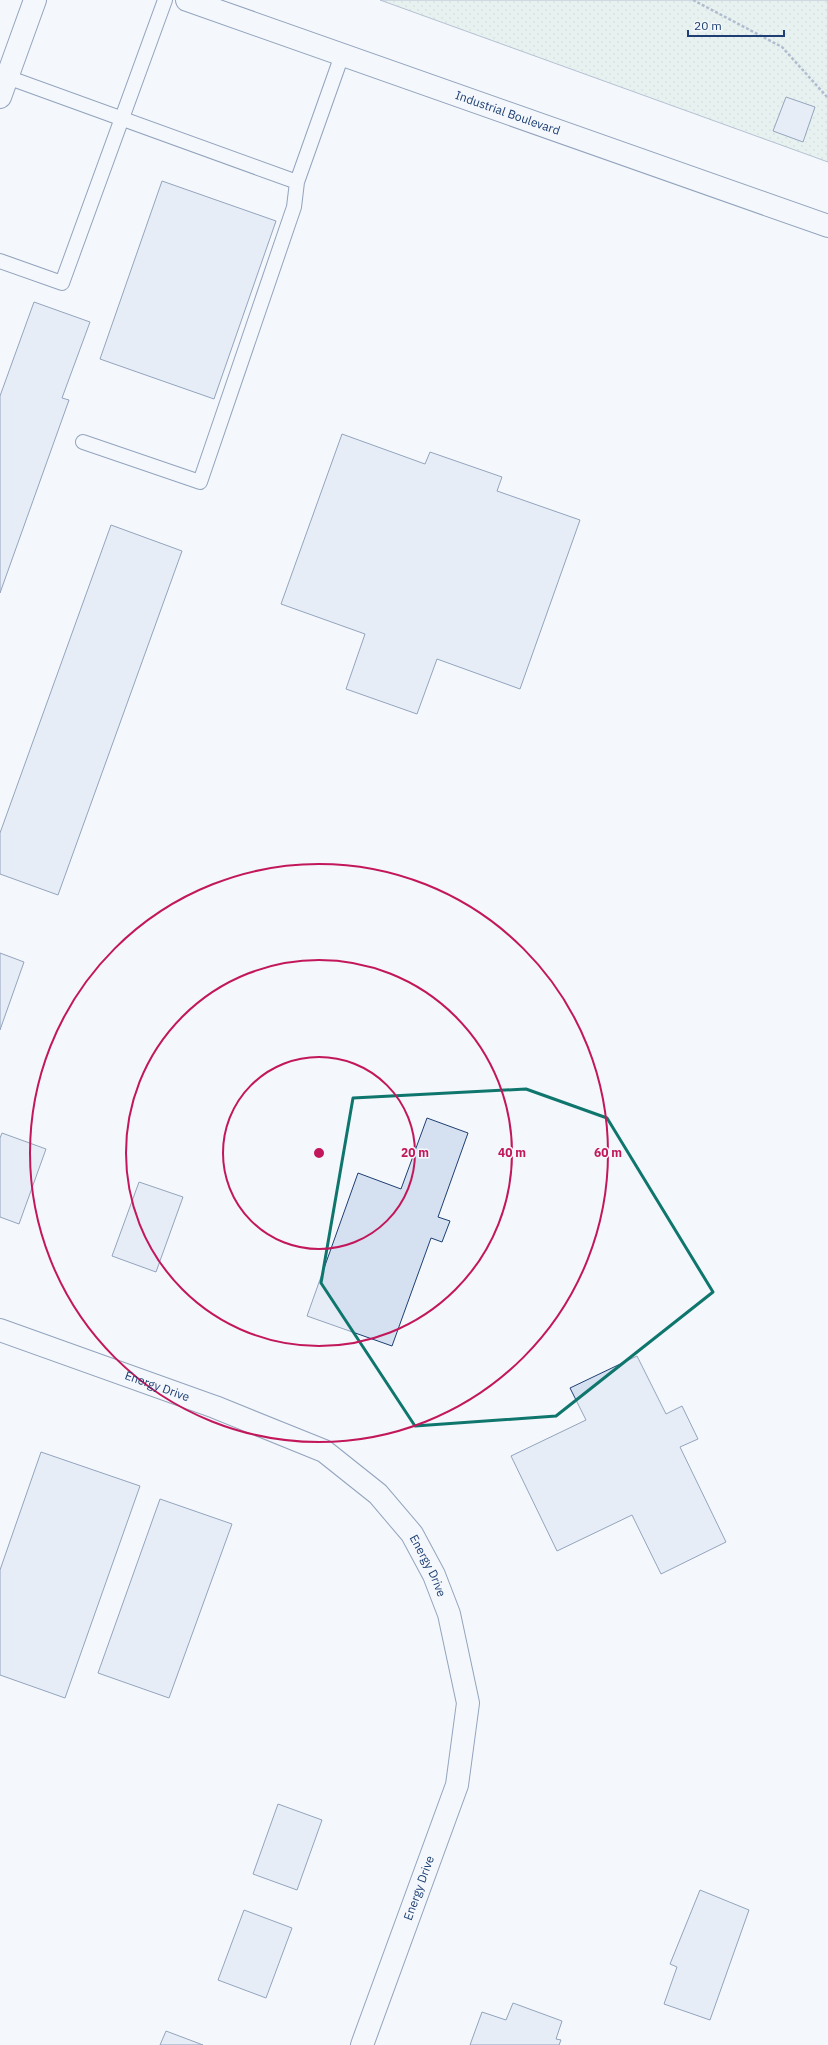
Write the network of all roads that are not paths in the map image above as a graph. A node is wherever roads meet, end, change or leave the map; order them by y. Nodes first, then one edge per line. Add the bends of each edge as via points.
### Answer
1 (35, 0) edge
2 (165, 0) edge
3 (187, 0) edge
4 (342, 55) junction
5 (7, 77) junction
6 (0, 97) edge
7 (122, 118) junction
8 (297, 182) junction
9 (828, 226) edge
10 (0, 261) edge
11 (83, 442) dead end
12 (0, 1330) edge
13 (362, 2045) edge

1 - 5 street
2 - 7 lane
3 - 4 street, Industrial Boulevard
4 - 8 lane
4 - 9 street, Industrial Boulevard
5 - 6 street
5 - 7 lane
7 - 8 lane
7 - 10 lane via 62,284
8 - 11 lane via 294,207 200,482
12 - 13 street, Energy Drive via 215,1407 324,1451 378,1494 412,1534 434,1575 449,1614 468,1703 457,1785

